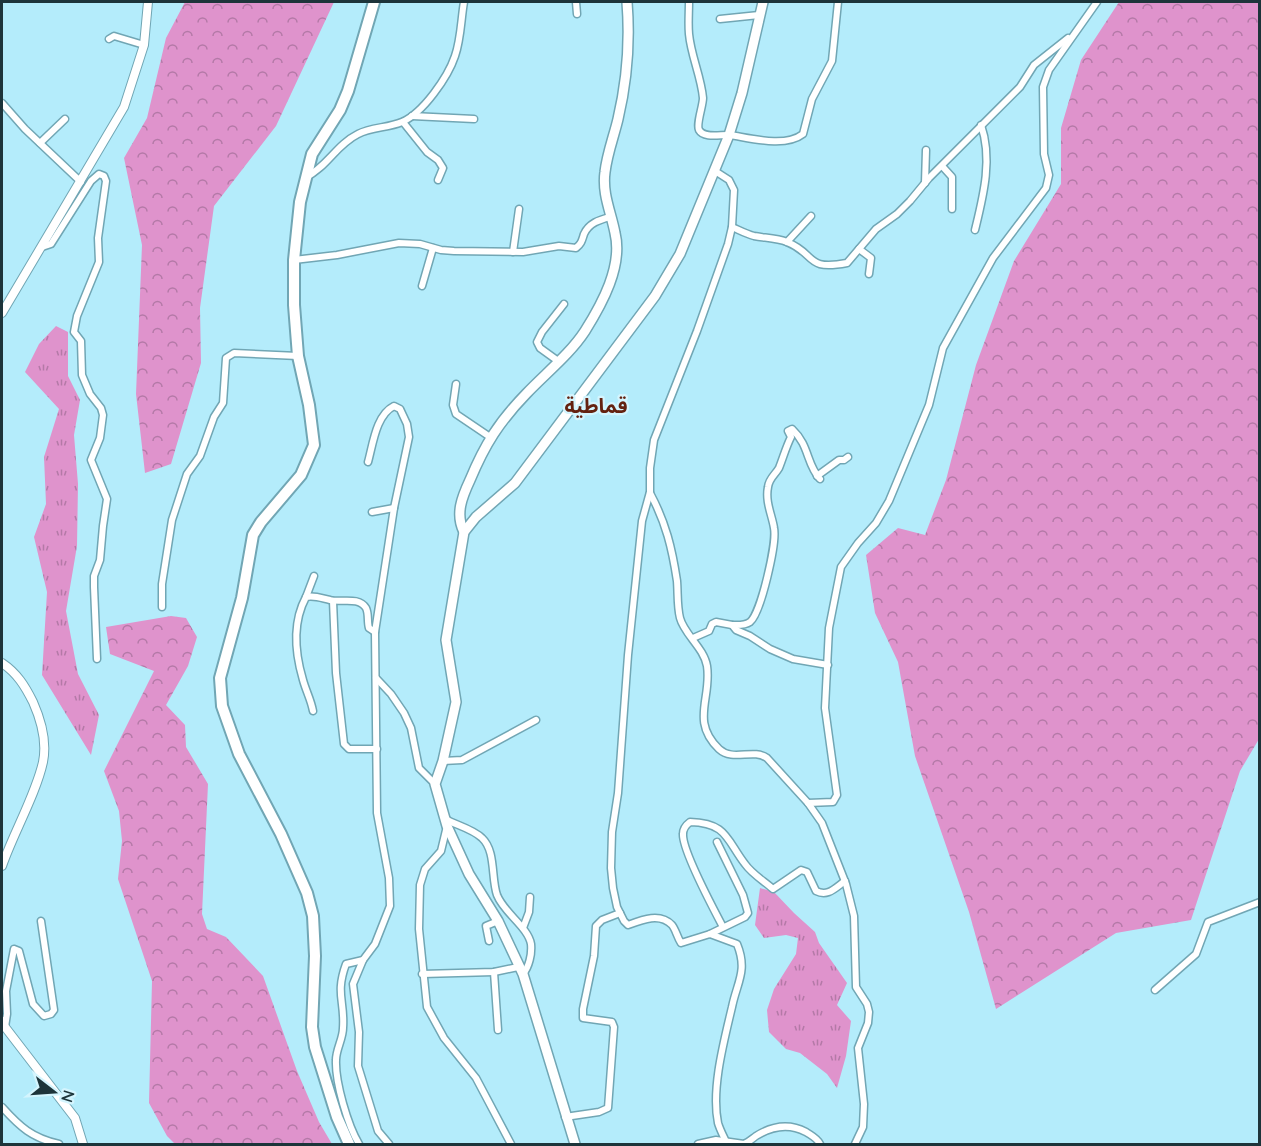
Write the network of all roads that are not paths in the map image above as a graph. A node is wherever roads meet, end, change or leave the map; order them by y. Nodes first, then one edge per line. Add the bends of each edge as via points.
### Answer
1 (148, 2) edge
2 (374, 2) edge
3 (464, 2) edge
4 (576, 2) edge
5 (627, 2) edge
6 (689, 2) edge
7 (763, 2) edge
8 (838, 2) edge
9 (1096, 2) edge
10 (578, 14) dead end
11 (759, 15) junction
12 (720, 19) dead end
13 (1072, 35) junction
14 (110, 39) dead end
15 (144, 45) junction
16 (2, 103) edge
17 (411, 116) junction
18 (64, 118) dead end
19 (474, 118) dead end
20 (403, 122) junction
21 (981, 125) junction
22 (729, 135) junction
23 (40, 143) junction
24 (926, 150) dead end
25 (942, 166) junction
26 (715, 171) junction
27 (305, 178) junction
28 (438, 180) dead end
29 (81, 182) junction
30 (925, 183) junction
31 (519, 209) dead end
32 (952, 210) dead end
33 (811, 216) dead end
34 (610, 217) junction
35 (732, 227) junction
36 (975, 230) dead end
37 (788, 242) junction
38 (42, 248) junction
39 (433, 248) junction
40 (859, 249) junction
41 (513, 252) junction
42 (294, 260) junction
43 (869, 274) dead end
44 (422, 286) dead end
45 (564, 304) dead end
46 (2, 313) edge
47 (298, 356) junction
48 (558, 361) junction
49 (456, 384) dead end
50 (490, 437) junction
51 (848, 457) dead end
52 (368, 462) dead end
53 (650, 492) junction
54 (394, 508) junction
55 (372, 512) dead end
56 (464, 532) junction
57 (314, 576) dead end
58 (306, 597) junction
59 (333, 601) junction
60 (162, 607) dead end
61 (732, 625) junction
62 (375, 632) junction
63 (693, 638) junction
64 (97, 659) dead end
65 (2, 663) edge
66 (828, 664) junction
67 (376, 678) junction
68 (313, 711) dead end
69 (536, 720) dead end
70 (377, 749) junction
71 (443, 761) junction
72 (435, 784) junction
73 (808, 803) junction
74 (446, 822) junction
75 (717, 842) dead end
76 (2, 866) edge
77 (845, 881) junction
78 (530, 897) dead end
79 (1260, 902) edge
80 (620, 913) junction
81 (41, 921) dead end
82 (498, 921) junction
83 (723, 927) junction
84 (523, 928) junction
85 (710, 934) junction
86 (489, 941) dead end
87 (363, 960) junction
88 (520, 970) junction
89 (494, 972) junction
90 (423, 974) junction
91 (1155, 990) dead end
92 (3, 1024) edge
93 (498, 1030) dead end
94 (2, 1107) edge
95 (565, 1117) junction
96 (59, 1144) edge
97 (83, 1144) edge
98 (349, 1144) edge
99 (359, 1144) edge
100 (389, 1144) edge
101 (511, 1144) edge
102 (575, 1144) edge
103 (698, 1144) edge
104 (727, 1144) edge
105 (820, 1144) edge
106 (855, 1144) edge

1 - 15 street
2 - 27 main road via 344,103 315,146
3 - 17 street via 455,56 431,97
4 - 10 street
5 - 34 main road via 623,92 605,169
6 - 22 street via 689,33 703,103 698,126 706,135
7 - 11 main road
8 - 22 street via 832,60 812,99 800,137 764,141
9 - 13 street
11 - 12 street
11 - 22 main road
13 - 21 street via 1034,65 1020,87
13 - 66 street via 1048,70 1043,87 1044,154 1049,175 1046,188 993,258 944,348 929,405 889,501 842,567 829,628
14 - 15 street via 114,36
15 - 29 street via 124,107
16 - 23 street
17 - 19 street
17 - 20 street
18 - 23 street
20 - 27 street via 356,135 322,168
20 - 28 street via 443,168
21 - 25 street
21 - 36 street via 986,179
22 - 26 main road
23 - 29 street
24 - 30 street
25 - 30 street
25 - 32 street via 952,177
26 - 35 street via 733,184
26 - 56 main road via 675,264 655,296 514,483
27 - 42 main road
29 - 38 street
30 - 40 street
31 - 41 street
33 - 37 street
34 - 41 street via 590,225 576,248 559,246
34 - 48 main road via 617,247 612,276 586,330
35 - 37 street
35 - 53 street via 718,275 654,440
37 - 40 street via 814,264 824,266 847,263
38 - 46 street
38 - 64 street via 51,244 91,181 99,174 104,176 99,262 74,332 81,341 82,375 103,415 100,438 91,460 107,499 100,560 94,576
39 - 41 street
39 - 42 street via 387,244
39 - 44 street
40 - 43 street via 871,258
42 - 47 main road
45 - 48 street via 537,342
47 - 60 street via 234,353 226,358 223,403 200,456 187,474 172,520
47 - 98 main road via 314,445 301,475 253,535 242,598 220,678 222,706 239,754 308,893 315,956 315,1047 336,1117
48 - 50 main road
49 - 50 street via 456,414
50 - 56 main road via 459,512
51 - 61 street via 819,477 803,441 792,429 788,431 791,437 768,487 774,537 765,587 756,615 744,625
52 - 54 street via 384,414 394,406 400,409 408,424 409,437
53 - 63 street via 668,537 682,624
53 - 80 street via 642,521 612,832 610,868
54 - 55 street
54 - 62 street
56 - 71 main road via 446,640 456,702
57 - 58 street
58 - 59 street
58 - 68 street via 296,640
59 - 62 street via 362,605 368,614 369,628
59 - 70 street via 344,744 349,749
61 - 63 street via 716,622 709,631
61 - 66 street via 793,659
62 - 67 street
63 - 73 street via 706,664 705,730 726,753 764,756
65 - 76 street via 15,672 27,691 41,726 44,748 36,782
66 - 73 street via 825,708 837,795 832,802
67 - 70 street
67 - 72 street via 404,713 419,768
69 - 71 street via 462,760
70 - 87 street via 377,813 390,906 375,944
71 - 72 main road
72 - 74 main road
73 - 77 street via 822,823
74 - 82 main road via 469,874
74 - 84 street via 482,837 488,846 497,894 510,916
74 - 90 street via 441,851 425,869 420,885
75 - 83 street via 748,907 745,917
77 - 83 street via 823,894 816,891 807,872 801,870 773,889 746,867 720,828 690,822 682,835
77 - 106 street via 854,916 856,987 869,1012 858,1048 864,1104 863,1127
78 - 84 street
79 - 91 street via 1208,922 1196,954
80 - 85 street via 628,925 650,918 665,920 681,942
80 - 95 street via 596,926 583,1009 583,1018 612,1022 614,1027 608,1108
81 - 92 street via 54,1010 44,1016 33,1004 19,951 14,949
82 - 86 street via 486,926
82 - 88 main road
83 - 85 street
84 - 88 street via 531,942 531,953 526,970
85 - 104 street via 737,944 741,952 742,976 732,1005 716,1099 718,1124
87 - 99 street via 346,964 341,978 344,1029 335,1057 351,1132
87 - 100 street via 353,984 359,1032 358,1066 378,1131
88 - 89 street
88 - 95 main road
89 - 90 street
89 - 93 street
90 - 101 street via 427,1007 444,1038 476,1078
92 - 97 street via 75,1118
94 - 96 street via 30,1134
95 - 102 main road
103 - 104 street via 716,1140
104 - 105 street via 747,1144 782,1126 799,1128

